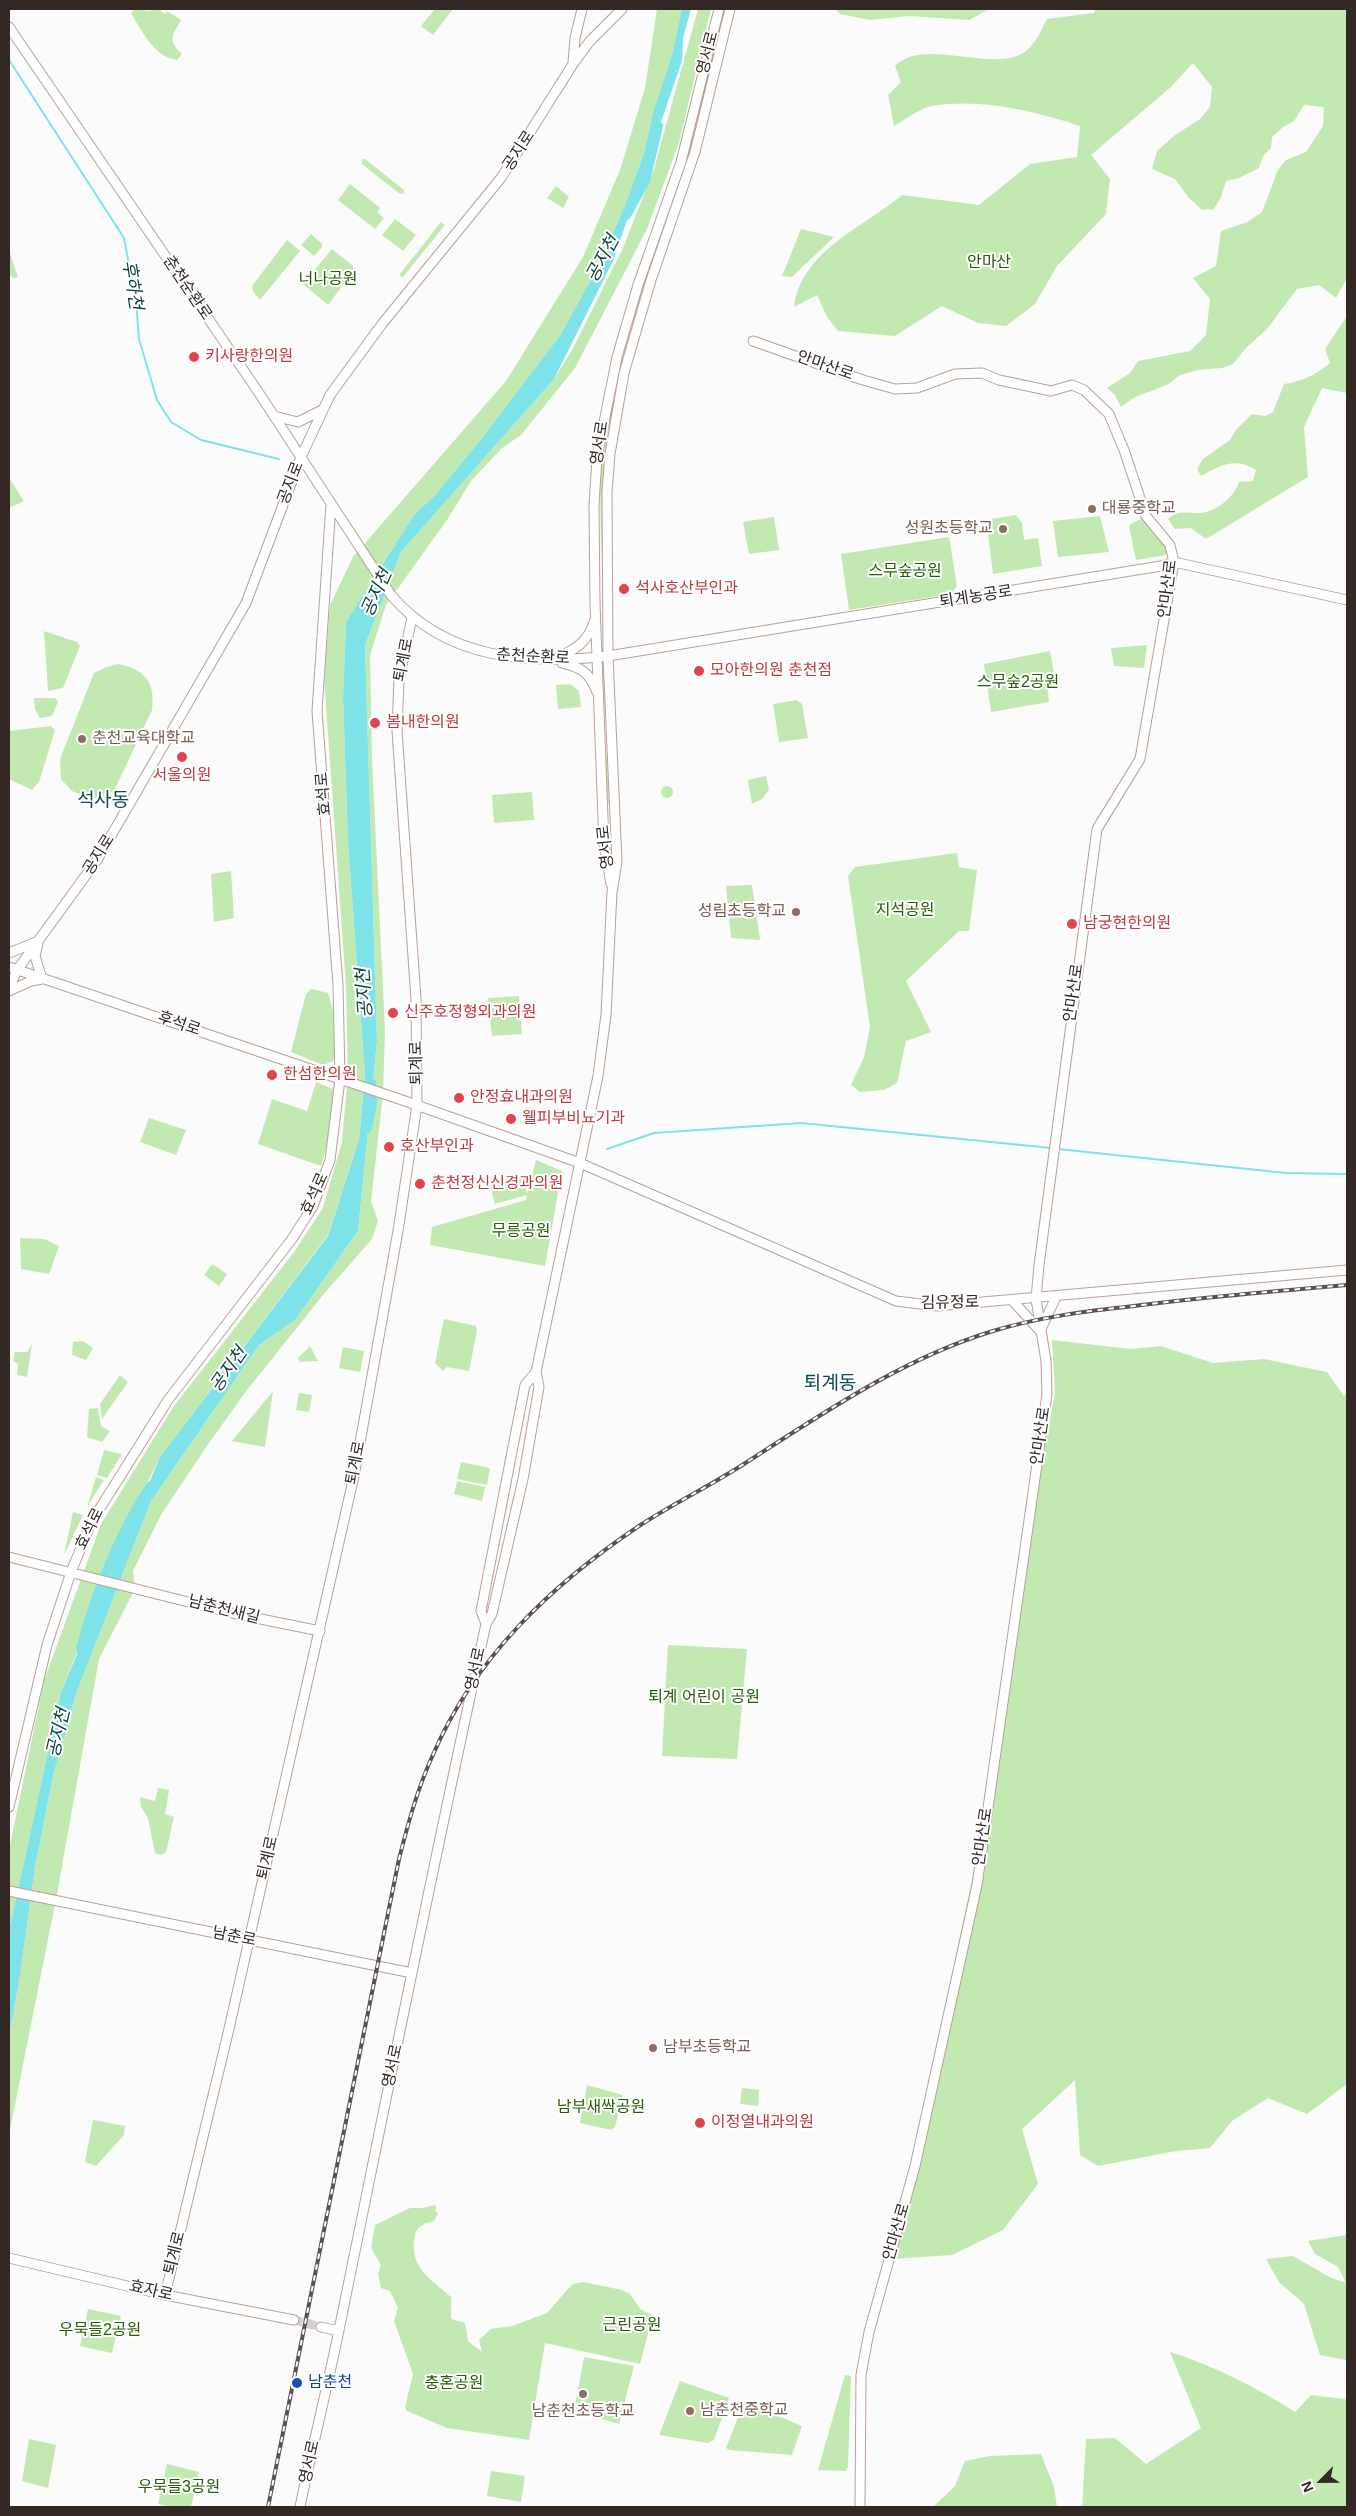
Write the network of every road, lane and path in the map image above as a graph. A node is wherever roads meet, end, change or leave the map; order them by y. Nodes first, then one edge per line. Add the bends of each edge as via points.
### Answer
1 (582, 9) edge
2 (622, 9) edge
3 (719, 9) edge
4 (730, 9) edge
5 (9, 27) edge
6 (573, 64) junction
7 (642, 274) junction
8 (651, 278) junction
9 (622, 338) junction
10 (753, 341) dead end
11 (632, 342) junction
12 (322, 409) junction
13 (274, 416) junction
14 (301, 457) junction
15 (331, 504) junction
16 (1174, 562) junction
17 (595, 594) junction
18 (608, 596) junction
19 (1347, 600) edge
20 (596, 616) junction
21 (412, 617) junction
22 (603, 657) junction
23 (552, 660) junction
24 (599, 697) junction
25 (600, 715) junction
26 (610, 716) junction
27 (612, 892) junction
28 (39, 941) junction
29 (9, 953) edge
30 (13, 969) edge
31 (42, 978) junction
32 (9, 990) edge
33 (344, 1081) junction
34 (417, 1105) junction
35 (580, 1163) junction
36 (1347, 1270) edge
37 (1056, 1297) junction
38 (1036, 1298) junction
39 (1012, 1300) junction
40 (1042, 1331) junction
41 (536, 1372) junction
42 (9, 1557) edge
43 (75, 1573) junction
44 (486, 1624) junction
45 (320, 1631) junction
46 (9, 1807) edge
47 (9, 1891) edge
48 (249, 1940) junction
49 (412, 1972) junction
50 (9, 2258) edge
51 (165, 2295) junction
52 (294, 2320) tunnel mouth
53 (321, 2327) tunnel mouth
54 (339, 2331) junction
55 (300, 2507) edge
56 (860, 2507) edge

1 - 6 street
2 - 6 street, 공지로 via 590,41
3 - 7 street, 영서로 via 681,162
4 - 8 street, 영서로 via 695,152
5 - 13 street, 춘천순환로
6 - 12 street, 공지로 via 502,178 382,324
7 - 8 street via 645,279
7 - 9 street, 영서로
8 - 11 street, 영서로
9 - 11 street via 628,336
9 - 17 street, 영서로 via 597,457
10 - 16 street, 안마산로 via 896,389 917,388 955,374 982,374 1051,391 1072,385 1084,390 1109,414 1146,516 1170,545
11 - 18 street, 영서로 via 610,454
12 - 13 street via 298,422
12 - 14 street, 공지로
13 - 14 street, 춘천순환로
14 - 15 street, 춘천순환로
14 - 28 street, 공지로 via 246,603 97,860
15 - 21 street, 춘천순환로 via 391,595
15 - 33 street, 효석로 via 317,711
16 - 19 street, 퇴계농공로
16 - 22 street, 퇴계농공로
16 - 38 street, 안마산로 via 1140,759 1097,829
17 - 18 street via 601,601
17 - 20 street, 영서로
18 - 22 street, 영서로
20 - 22 street, 영서로
20 - 23 street via 582,644
21 - 23 street, 춘천순환로 via 438,634 491,655
21 - 34 street, 퇴계로 via 399,680 397,731 416,999
22 - 23 street, 춘천순환로
22 - 24 street, 영서로
22 - 26 street, 영서로
23 - 24 street via 575,666 589,674
24 - 25 street, 영서로
25 - 26 street via 606,710
25 - 27 street, 영서로 via 604,846
26 - 27 street, 영서로 via 617,862
27 - 35 street, 영서로 via 606,1015 598,1076
28 - 29 street
28 - 30 street, 공지로
28 - 31 street via 35,956
30 - 31 street, 후석로
30 - 32 street, 공지로
31 - 32 street
31 - 33 street, 후석로
33 - 34 street, 후석로
33 - 43 street, 효석로 via 330,1160 313,1206 274,1263 168,1400 92,1521
34 - 35 street
34 - 45 street, 퇴계로 via 354,1476
35 - 39 street, 김유정로 via 896,1301 937,1306
35 - 41 street, 영서로
36 - 37 street, 김유정로
37 - 38 street, 김유정로
37 - 40 street
38 - 39 street, 김유정로
38 - 40 street, 안마산로
39 - 40 street
40 - 56 street, 안마산로 via 1048,1394 977,1885 916,2166 869,2332 861,2375
41 - 44 street, 영서로 via 539,1388 523,1479 492,1614
41 - 44 street, 영서로 via 525,1385 481,1611
42 - 43 street
43 - 45 street, 남춘천새길 via 236,1614
43 - 46 street, 효석로 via 47,1645
44 - 49 street, 영서로
45 - 48 street, 퇴계로
47 - 48 street, 남춘로
48 - 49 street, 남춘로
48 - 51 street, 퇴계로
49 - 54 street, 영서로
50 - 51 street, 효자로
51 - 52 street, 효자로
53 - 54 street
54 - 55 street, 영서로

